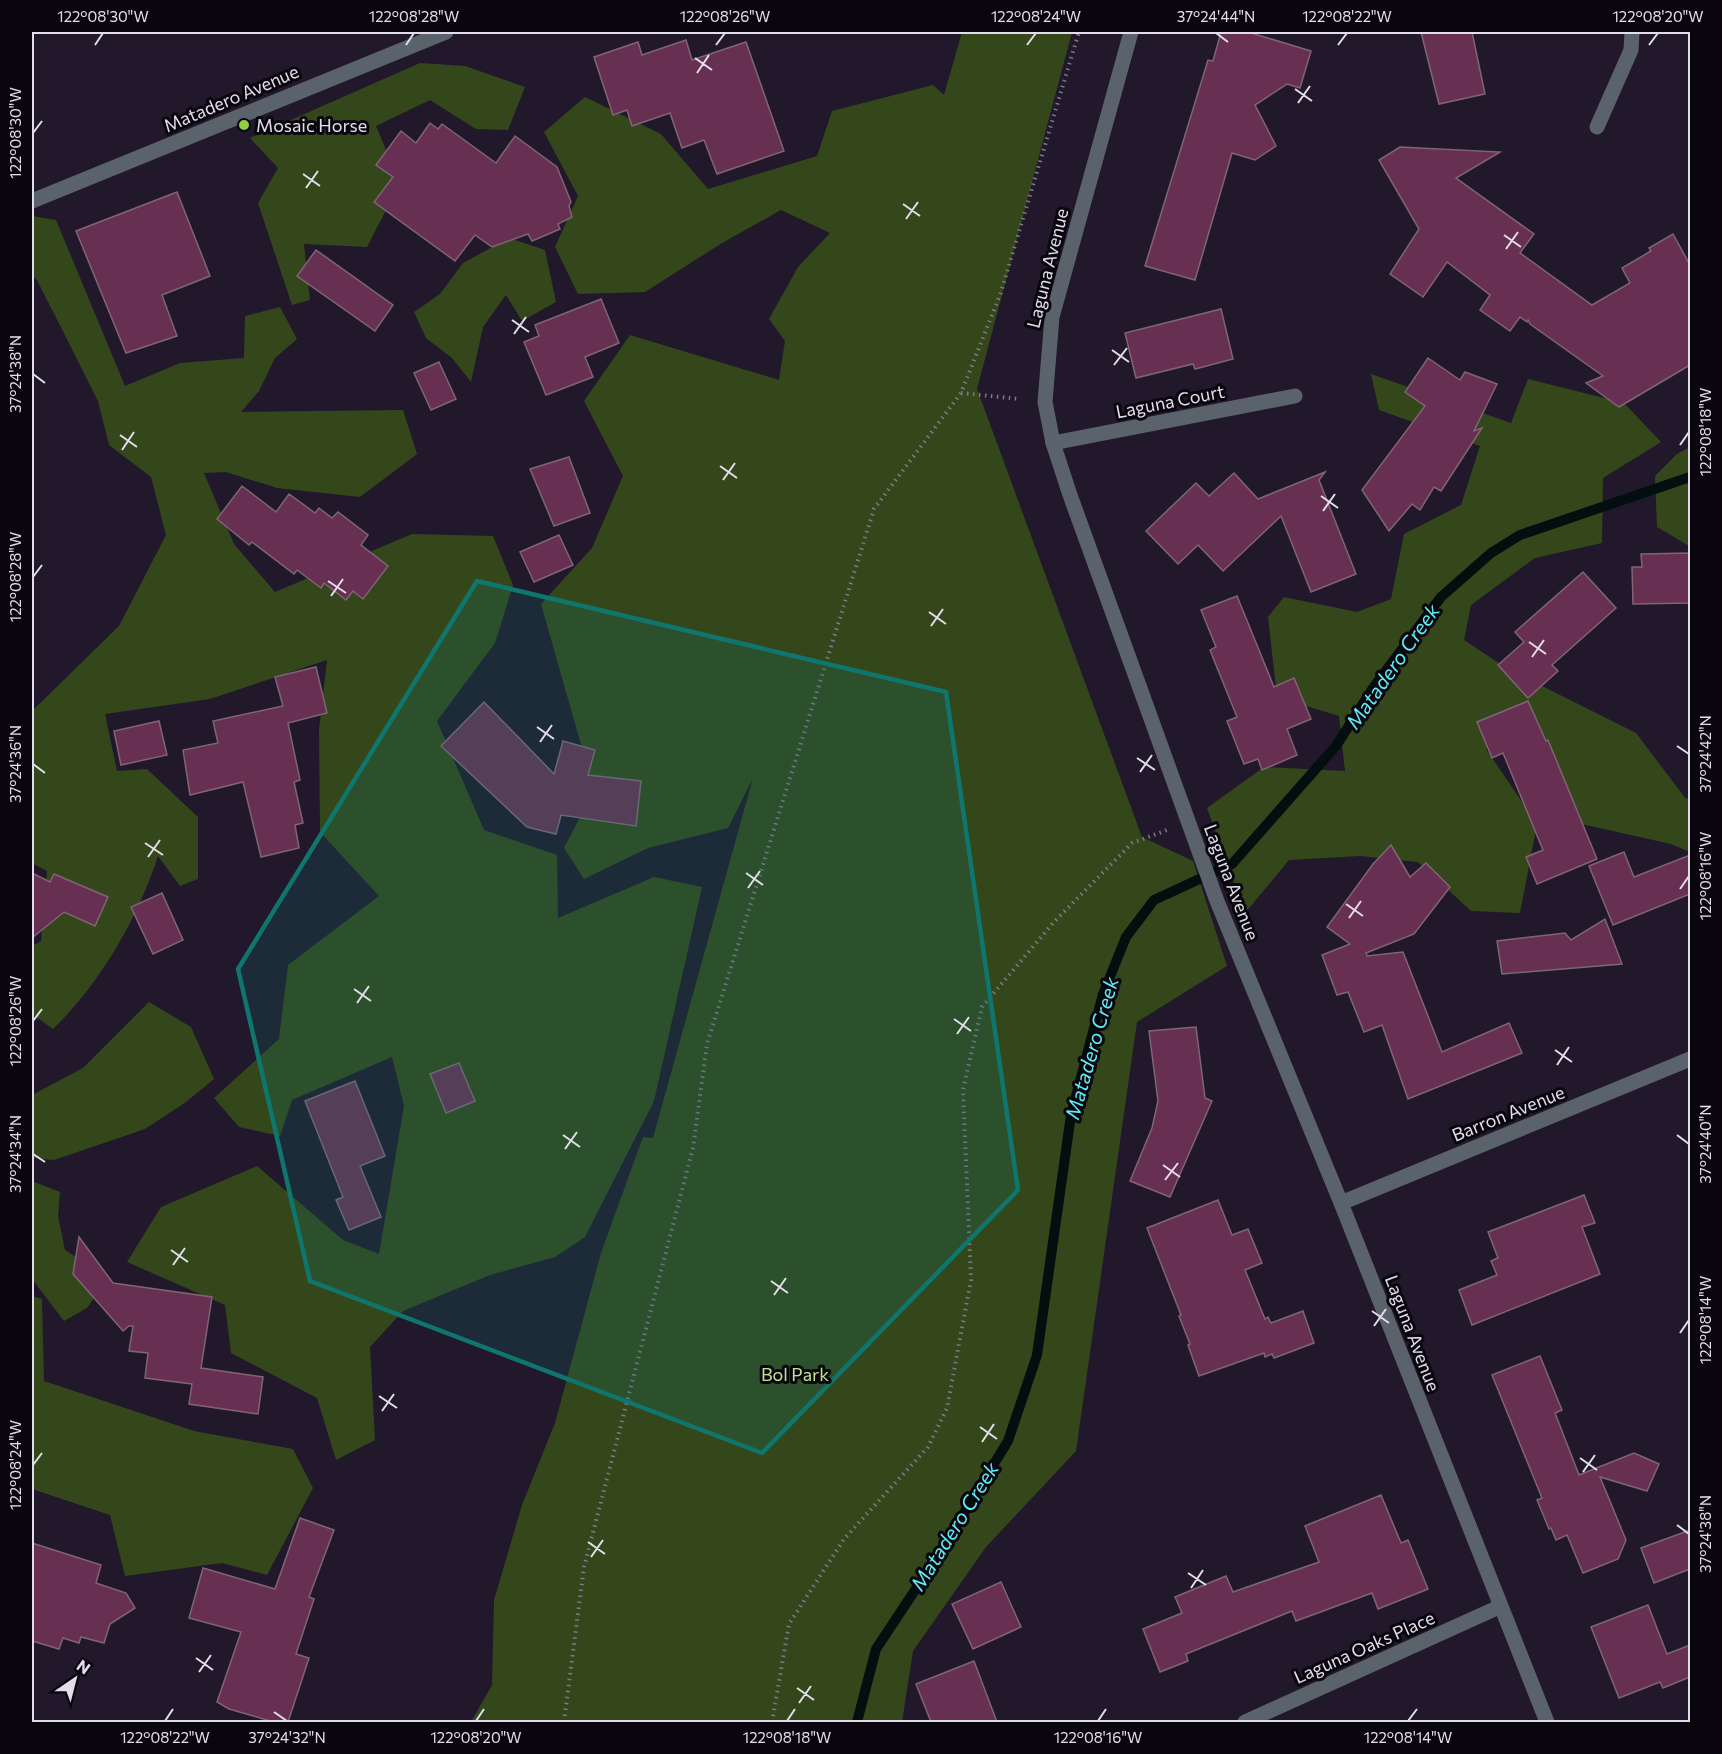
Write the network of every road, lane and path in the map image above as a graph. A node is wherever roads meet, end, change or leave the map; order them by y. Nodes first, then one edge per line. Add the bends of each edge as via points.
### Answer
1 (446, 32) edge
2 (1079, 32) edge
3 (1131, 32) edge
4 (1632, 32) edge
5 (1597, 127) dead end
6 (32, 201) edge
7 (961, 393) junction
8 (1295, 396) dead end
9 (1045, 402) junction
10 (1053, 443) junction
11 (1188, 822) junction
12 (1690, 1059) edge
13 (1341, 1203) junction
14 (1499, 1607) junction
15 (564, 1722) edge
16 (772, 1722) edge
17 (1245, 1722) edge
18 (1547, 1722) edge

1 - 6 street, Matadero Avenue
2 - 7 path via 1000,295
3 - 9 street, Laguna Avenue via 1052,317
4 - 5 street via 1631,50
7 - 9 path
7 - 15 path via 874,509 707,1044 693,1148 584,1568
8 - 10 street, Laguna Court
9 - 10 street, Laguna Avenue
10 - 11 street, Laguna Avenue
11 - 13 street, Laguna Avenue
11 - 16 path via 1132,843 1053,923 982,1007 963,1090 971,1280 947,1408 928,1447 844,1539 789,1624
12 - 13 street, Barron Avenue
13 - 14 street, Laguna Avenue
14 - 17 street, Laguna Oaks Place
14 - 18 street, Laguna Avenue

